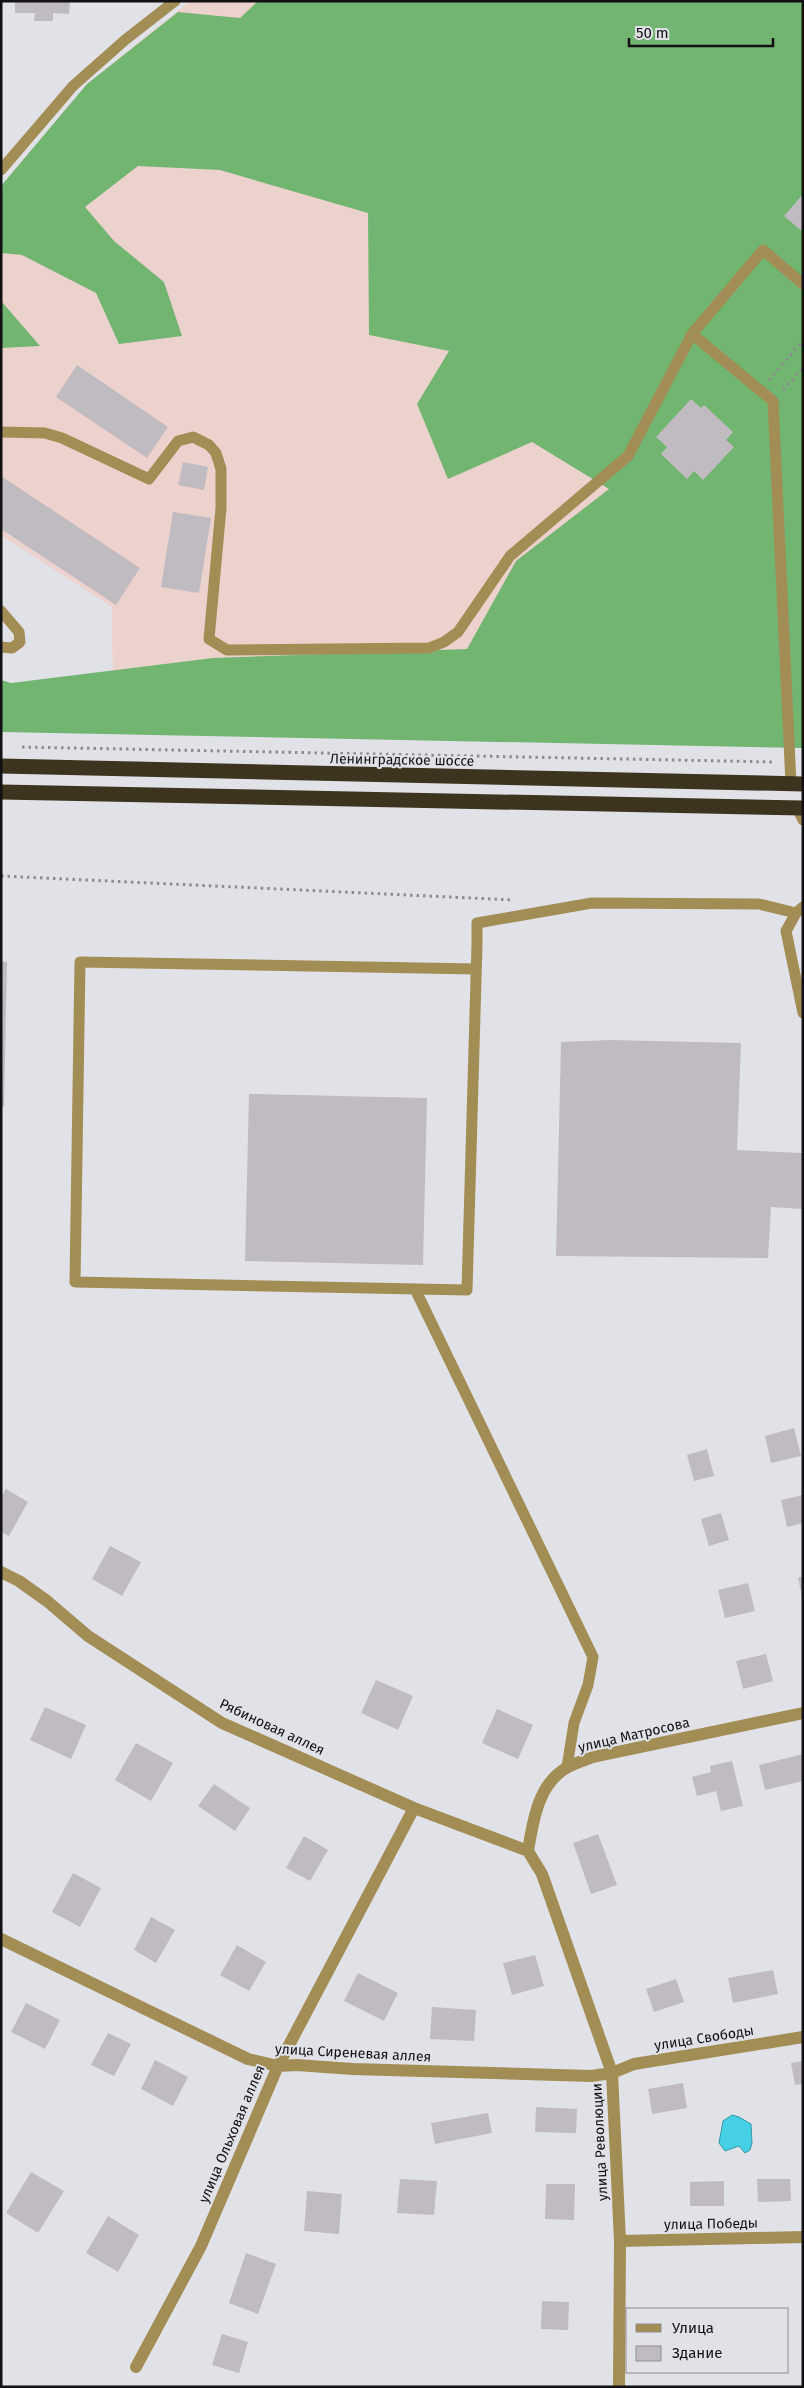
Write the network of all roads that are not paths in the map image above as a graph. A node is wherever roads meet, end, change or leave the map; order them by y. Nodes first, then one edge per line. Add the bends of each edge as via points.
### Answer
1 (175, 1) edge
2 (1, 170) edge
3 (803, 284) edge
4 (692, 334) junction
5 (1, 432) edge
6 (1, 611) edge
7 (1, 647) edge
8 (1, 766) edge
9 (797, 784) edge
10 (1, 792) edge
11 (801, 812) edge
12 (799, 910) edge
13 (476, 969) junction
14 (803, 1013) edge
15 (415, 1289) junction
16 (1, 1572) edge
17 (803, 1713) edge
18 (567, 1767) junction
19 (414, 1808) junction
20 (528, 1851) junction
21 (1, 1939) edge
22 (803, 2037) edge
23 (278, 2066) junction
24 (612, 2073) junction
25 (803, 2237) edge
26 (620, 2241) junction
27 (136, 2367) dead end
28 (618, 2387) edge

1 - 2 lane via 124,40 74,86
3 - 4 lane via 763,250
4 - 5 lane via 628,456 510,556 458,632 429,648 227,650 209,639 221,508 221,469 216,453 209,445 193,437 178,441 149,479 62,438 45,433
4 - 9 lane via 773,401 789,762
6 - 7 lane via 19,632 20,642 12,648
8 - 9 highway, Ленинградское шоссе
10 - 11 highway
12 - 13 lane via 759,904 592,903 477,923
12 - 14 lane via 786,931
13 - 15 lane via 467,1290
13 - 15 lane via 80,962 75,1282
15 - 18 lane via 593,1657 588,1686 574,1723
16 - 19 street, Рябиновая аллея via 40,1596 88,1636 222,1723
17 - 18 street, улица Матросова via 593,1757
18 - 20 street, улица Матросова via 550,1782 541,1799 534,1815
19 - 20 street, Рябиновая аллея
19 - 23 street, улица Ольховая аллея
20 - 24 street, улица Революции via 542,1874
21 - 23 street, улица Сиреневая аллея via 248,2059
22 - 24 street, улица Свободы via 634,2064
23 - 24 street, улица Сиреневая аллея via 591,2076
23 - 27 street, улица Ольховая аллея via 201,2246
24 - 26 street, улица Революции
25 - 26 street, улица Победы
26 - 28 street, улица Революции

